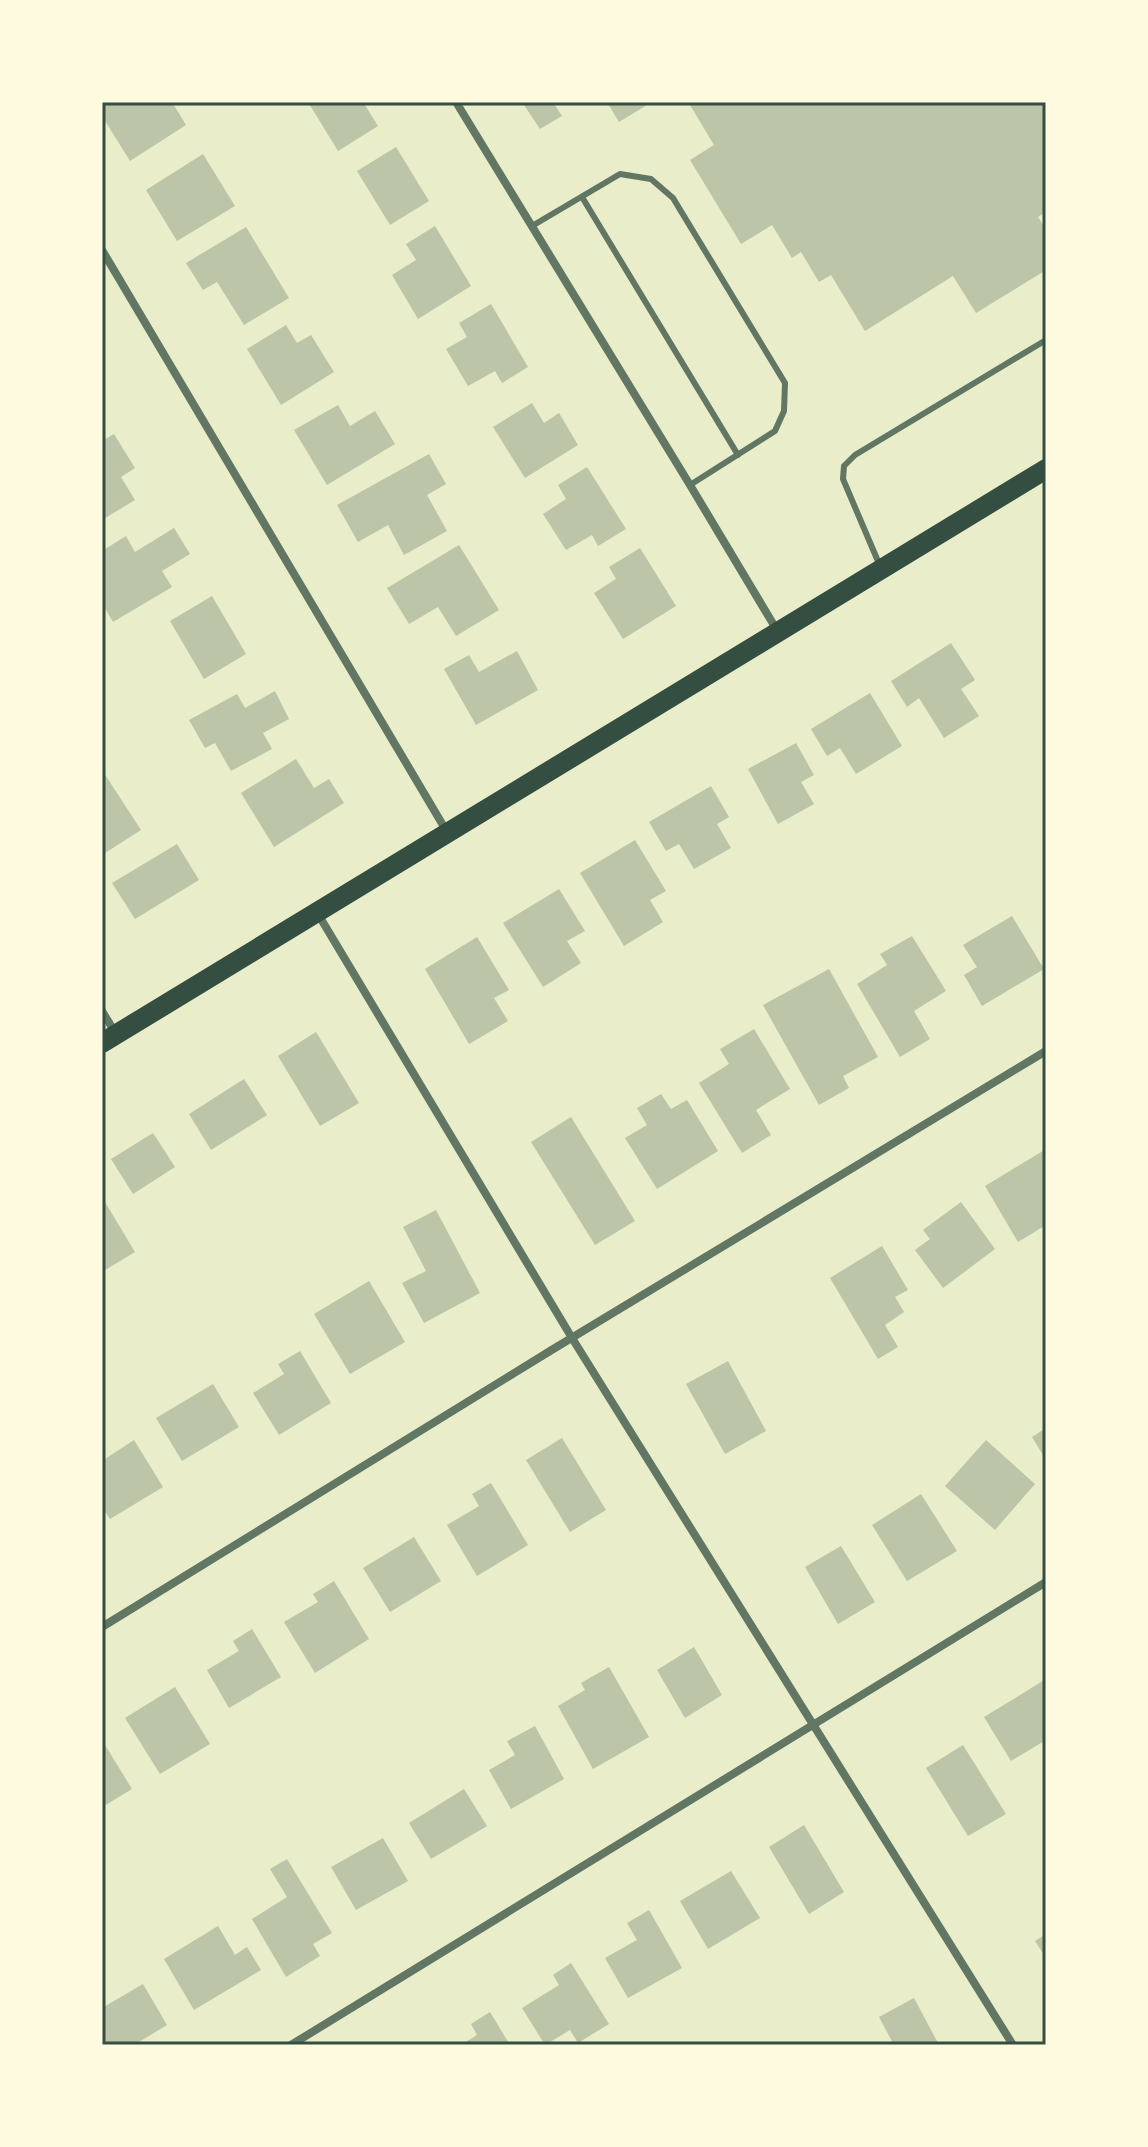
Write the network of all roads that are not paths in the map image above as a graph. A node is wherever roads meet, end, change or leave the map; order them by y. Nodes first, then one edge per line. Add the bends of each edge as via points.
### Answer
1 (456, 102) edge
2 (582, 197) junction
3 (532, 226) junction
4 (102, 250) edge
5 (1046, 340) edge
6 (738, 455) junction
7 (1046, 469) edge
8 (690, 485) junction
9 (881, 570) junction
10 (778, 633) junction
11 (448, 833) junction
12 (317, 913) junction
13 (102, 1011) edge
14 (109, 1039) edge
15 (1046, 1051) edge
16 (572, 1338) junction
17 (1046, 1582) edge
18 (102, 1627) edge
19 (814, 1725) junction
20 (291, 2045) edge
21 (1013, 2045) edge

1 - 3 street
2 - 3 lane
2 - 6 lane
2 - 6 lane via 620,174 651,179 673,198 785,383 784,411 775,431
3 - 8 street
4 - 11 street
5 - 9 lane via 844,466 843,479
6 - 8 lane
7 - 9 main road
8 - 10 street
9 - 10 main road
10 - 11 main road
11 - 12 main road
12 - 14 main road
12 - 16 street
13 - 14 street
15 - 16 street
16 - 18 street
16 - 19 street
17 - 19 street
19 - 20 street
19 - 21 street

